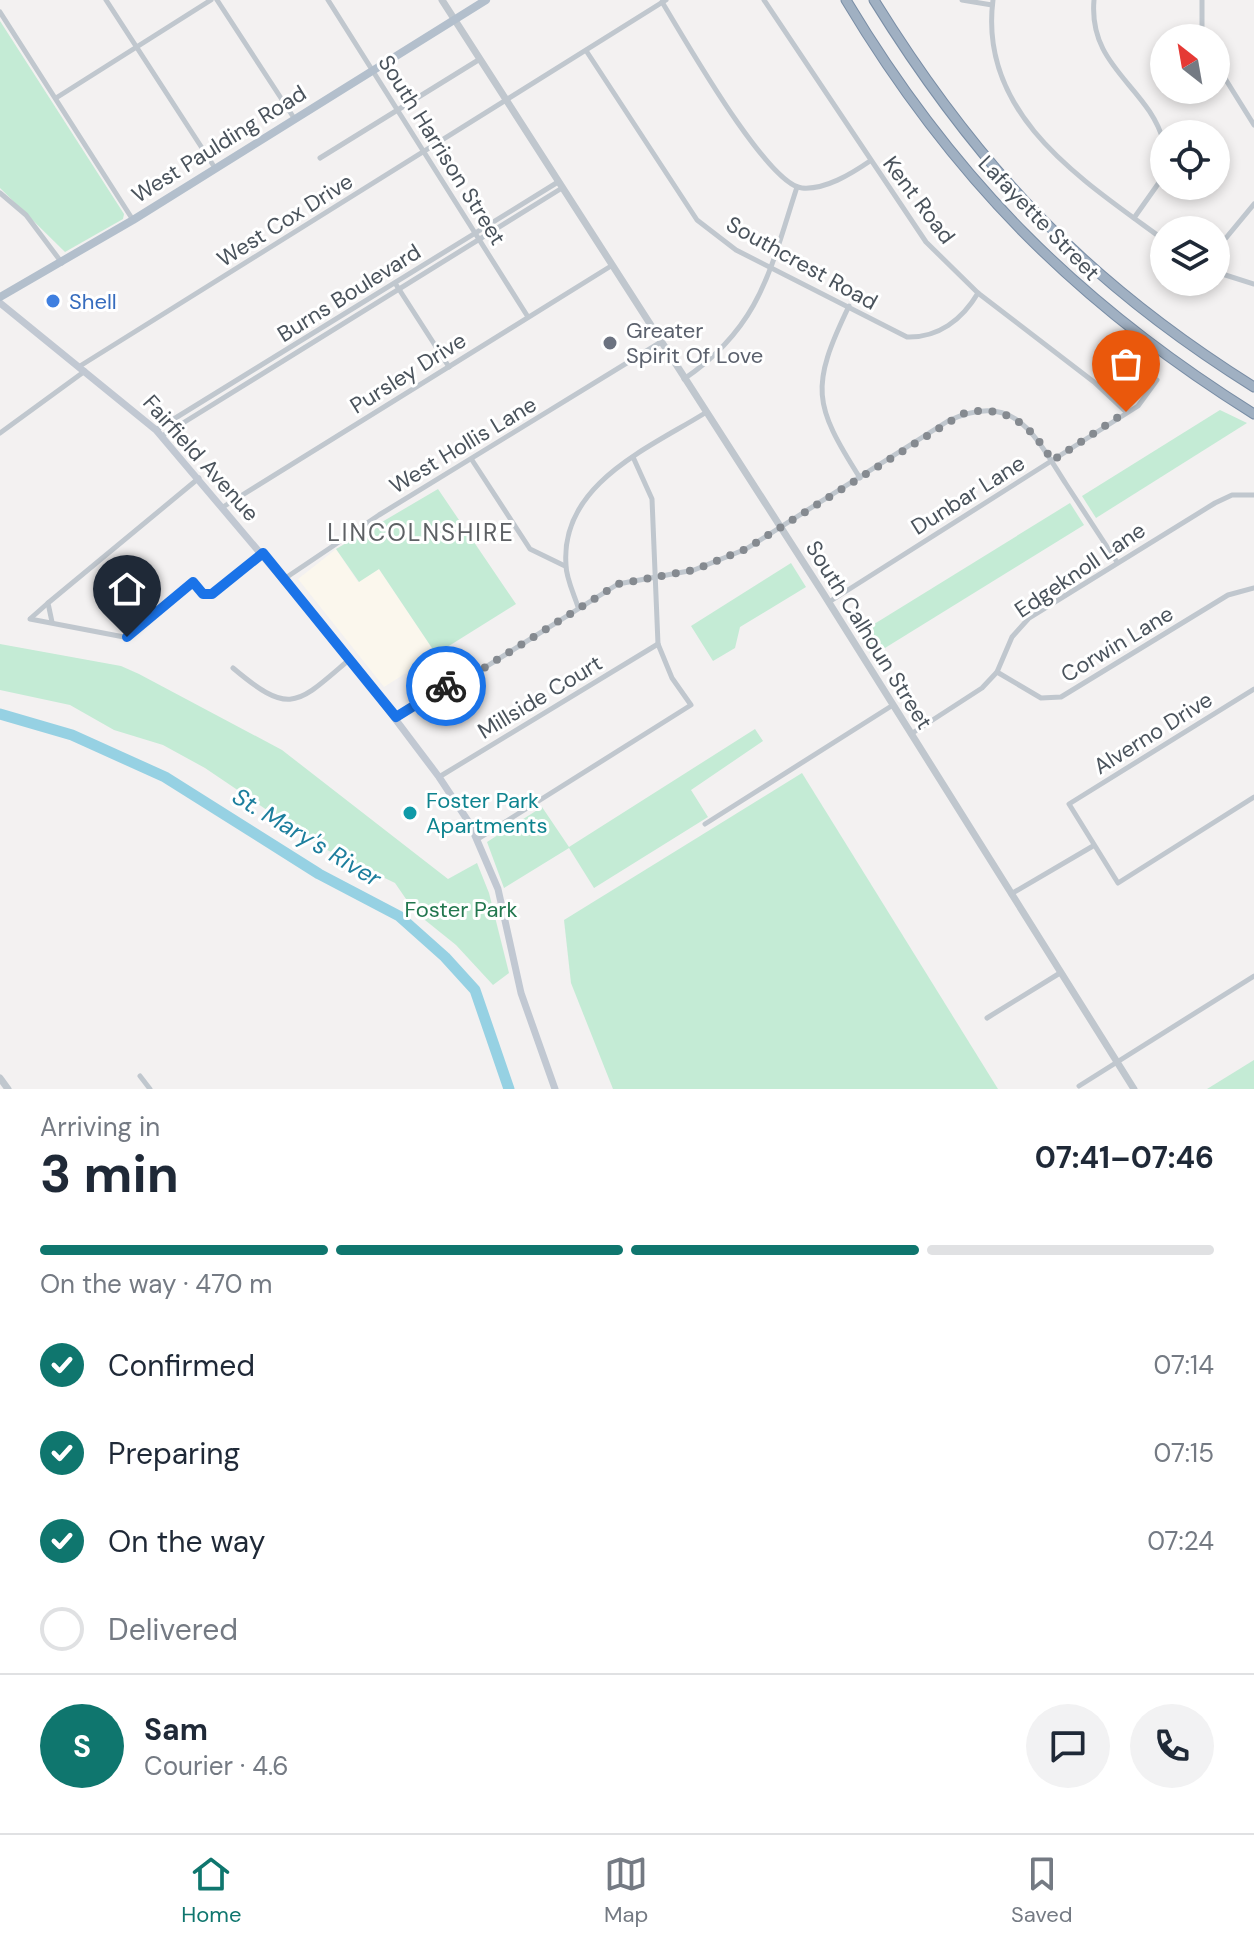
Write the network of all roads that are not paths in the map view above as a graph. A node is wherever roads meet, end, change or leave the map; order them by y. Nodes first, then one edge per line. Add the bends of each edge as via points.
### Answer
1 (106, 0) edge
2 (211, 0) edge
3 (217, 0) edge
4 (328, 0) edge
5 (442, 0) edge
6 (486, 0) edge
7 (764, 0) edge
8 (846, 0) edge
9 (874, 0) edge
10 (962, 0) edge
11 (1094, 0) edge
12 (1202, 0) edge
13 (664, 1) edge
14 (993, 3) edge
15 (0, 12) edge
16 (455, 19) junction
17 (1202, 24) edge
18 (137, 48) junction
19 (587, 52) junction
20 (480, 59) junction
21 (373, 69) junction
22 (1230, 86) edge
23 (55, 98) junction
24 (507, 101) junction
25 (399, 110) junction
26 (294, 118) junction
27 (1155, 120) edge
28 (1254, 125) edge
29 (425, 151) junction
30 (320, 158) dead end
31 (870, 161) junction
32 (215, 168) junction
33 (560, 185) junction
34 (797, 187) junction
35 (0, 193) edge
36 (1150, 195) edge
37 (1254, 204) edge
38 (1134, 218) junction
39 (133, 220) junction
40 (1150, 230) edge
41 (1230, 233) edge
42 (475, 234) junction
43 (480, 241) junction
44 (62, 263) junction
45 (611, 266) junction
46 (771, 267) junction
47 (1230, 276) edge
48 (395, 283) junction
49 (1254, 284) edge
50 (399, 290) junction
51 (978, 293) junction
52 (0, 297) edge
53 (0, 303) edge
54 (849, 306) junction
55 (528, 317) junction
56 (661, 342) junction
57 (449, 367) junction
58 (83, 368) junction
59 (684, 379) junction
60 (1157, 380) dead end
61 (1254, 387) edge
62 (1126, 412) junction
63 (705, 413) junction
64 (1254, 414) edge
65 (0, 433) edge
66 (159, 433) junction
67 (633, 457) junction
68 (472, 460) junction
69 (1052, 461) junction
70 (199, 477) junction
71 (860, 478) junction
72 (1254, 495) edge
73 (223, 507) junction
74 (778, 527) junction
75 (263, 553) junction
76 (1117, 562) junction
77 (565, 566) junction
78 (654, 576) junction
79 (284, 579) junction
80 (1254, 588) edge
81 (829, 602) junction
82 (48, 603) junction
83 (578, 607) junction
84 (52, 622) junction
85 (658, 644) junction
86 (350, 659) junction
87 (233, 668) dead end
88 (997, 672) junction
89 (1254, 689) edge
90 (893, 705) junction
91 (396, 717) junction
92 (911, 734) junction
93 (439, 777) junction
94 (1254, 797) edge
95 (705, 824) dead end
96 (478, 839) junction
97 (1093, 846) junction
98 (1010, 895) junction
99 (1060, 973) junction
100 (1254, 976) edge
101 (987, 1018) dead end
102 (1117, 1062) junction
103 (140, 1076) dead end
104 (0, 1078) edge
105 (1079, 1086) dead end
106 (8, 1089) edge
107 (150, 1089) edge
108 (555, 1089) edge
109 (1134, 1089) edge

1 - 18 street
2 - 18 street
3 - 26 street
4 - 21 street, South Harrison Street
5 - 16 street, South Calhoun Street
6 - 16 main road, West Paulding Road
7 - 31 street, Kent Road
8 - 64 highway, Lafayette Street via 928,123 1041,253 1130,331
9 - 61 highway, Lafayette Street via 947,112 1014,193 1144,313
10 - 14 street
11 - 27 street via 1100,47
12 - 17 street
13 - 19 street, West Cox Drive
13 - 34 street via 760,156
14 - 38 street via 997,57 1024,120 1063,165
15 - 23 street
16 - 20 street, South Calhoun Street
16 - 21 main road, West Paulding Road
18 - 23 street
18 - 32 street
19 - 24 street, West Cox Drive
19 - 46 street, Southcrest Road via 697,220 736,250
20 - 24 street, South Calhoun Street
20 - 25 street
21 - 25 street, South Harrison Street
21 - 26 main road, West Paulding Road
22 - 28 street
23 - 39 street
24 - 29 street, West Cox Drive
24 - 33 street, South Calhoun Street
25 - 29 street, South Harrison Street
25 - 30 street
26 - 32 main road, West Paulding Road
29 - 42 street, South Harrison Street
29 - 58 street, West Cox Drive
31 - 34 street via 841,179
31 - 51 street, Kent Road via 926,242
32 - 39 main road, West Paulding Road
33 - 42 street, Burns Boulevard
33 - 43 street, Burns Boulevard
33 - 45 street, South Calhoun Street
34 - 46 street
35 - 44 street via 26,215
36 - 38 street
37 - 41 street
38 - 40 street
39 - 44 main road, West Paulding Road
42 - 43 street, South Harrison Street
42 - 48 street, Burns Boulevard
43 - 50 street, Burns Boulevard
43 - 55 street, South Harrison Street
44 - 52 main road, West Paulding Road
45 - 55 street, Pursley Drive
45 - 56 street, South Calhoun Street
46 - 54 street, Southcrest Road
46 - 59 street via 752,313 735,336
47 - 49 street
48 - 50 street
48 - 66 street, Burns Boulevard
50 - 57 street
50 - 66 street, Burns Boulevard
51 - 54 street, Southcrest Road via 954,323 925,338 885,328
51 - 62 street, Kent Road
53 - 58 main road, Fairfield Avenue
54 - 71 street via 825,362 821,393 826,422
55 - 57 street, Pursley Drive
56 - 59 street, South Calhoun Street
56 - 68 street, West Hollis Lane
57 - 73 street, Pursley Drive
58 - 65 street, West Cox Drive
58 - 66 main road, Fairfield Avenue
59 - 63 street, South Calhoun Street
60 - 62 street, Dunbar Lane via 1138,406
62 - 69 street, Dunbar Lane
63 - 67 street
63 - 74 street, South Calhoun Street
66 - 70 main road, Fairfield Avenue
67 - 77 street via 604,477 583,504 574,520
67 - 78 street via 652,499
68 - 77 street via 530,549
68 - 79 street, West Hollis Lane
69 - 71 street via 1037,435 1009,415 983,410 948,421
69 - 76 street
69 - 81 street, Dunbar Lane
70 - 73 main road, Fairfield Avenue
70 - 82 street
71 - 74 street
72 - 76 street, Edgeknoll Lane via 1232,495 1215,503
73 - 75 main road, Fairfield Avenue
74 - 78 street via 721,561
74 - 81 street, South Calhoun Street
75 - 79 main road, Fairfield Avenue
75 - 84 street via 212,594 203,594 193,582 124,637
76 - 88 street, Edgeknoll Lane via 1029,618 1012,637
77 - 83 street
78 - 83 street via 618,584
78 - 85 street
79 - 86 main road, Fairfield Avenue
80 - 88 street, Corwin Lane via 1228,595 1061,697 1041,698
81 - 90 street, South Calhoun Street
82 - 84 street
82 - 84 street via 30,619
83 - 91 street
85 - 93 street, Millside Court
85 - 96 street via 691,705
86 - 87 street via 309,693 289,700 263,693
86 - 91 main road, Fairfield Avenue
88 - 92 street, Edgeknoll Lane via 982,688
89 - 97 street, Alverno Drive via 1069,804
90 - 92 street, South Calhoun Street
90 - 95 street
91 - 93 main road, Fairfield Avenue
92 - 98 street, South Calhoun Street
93 - 96 main road, Fairfield Avenue
94 - 97 street via 1118,883
96 - 108 main road, Fairfield Avenue via 498,889 521,993
97 - 98 street
98 - 99 street, South Calhoun Street
99 - 101 street
99 - 102 street, South Calhoun Street
100 - 102 street
102 - 105 street
102 - 109 street, South Calhoun Street
103 - 107 street
104 - 106 street

